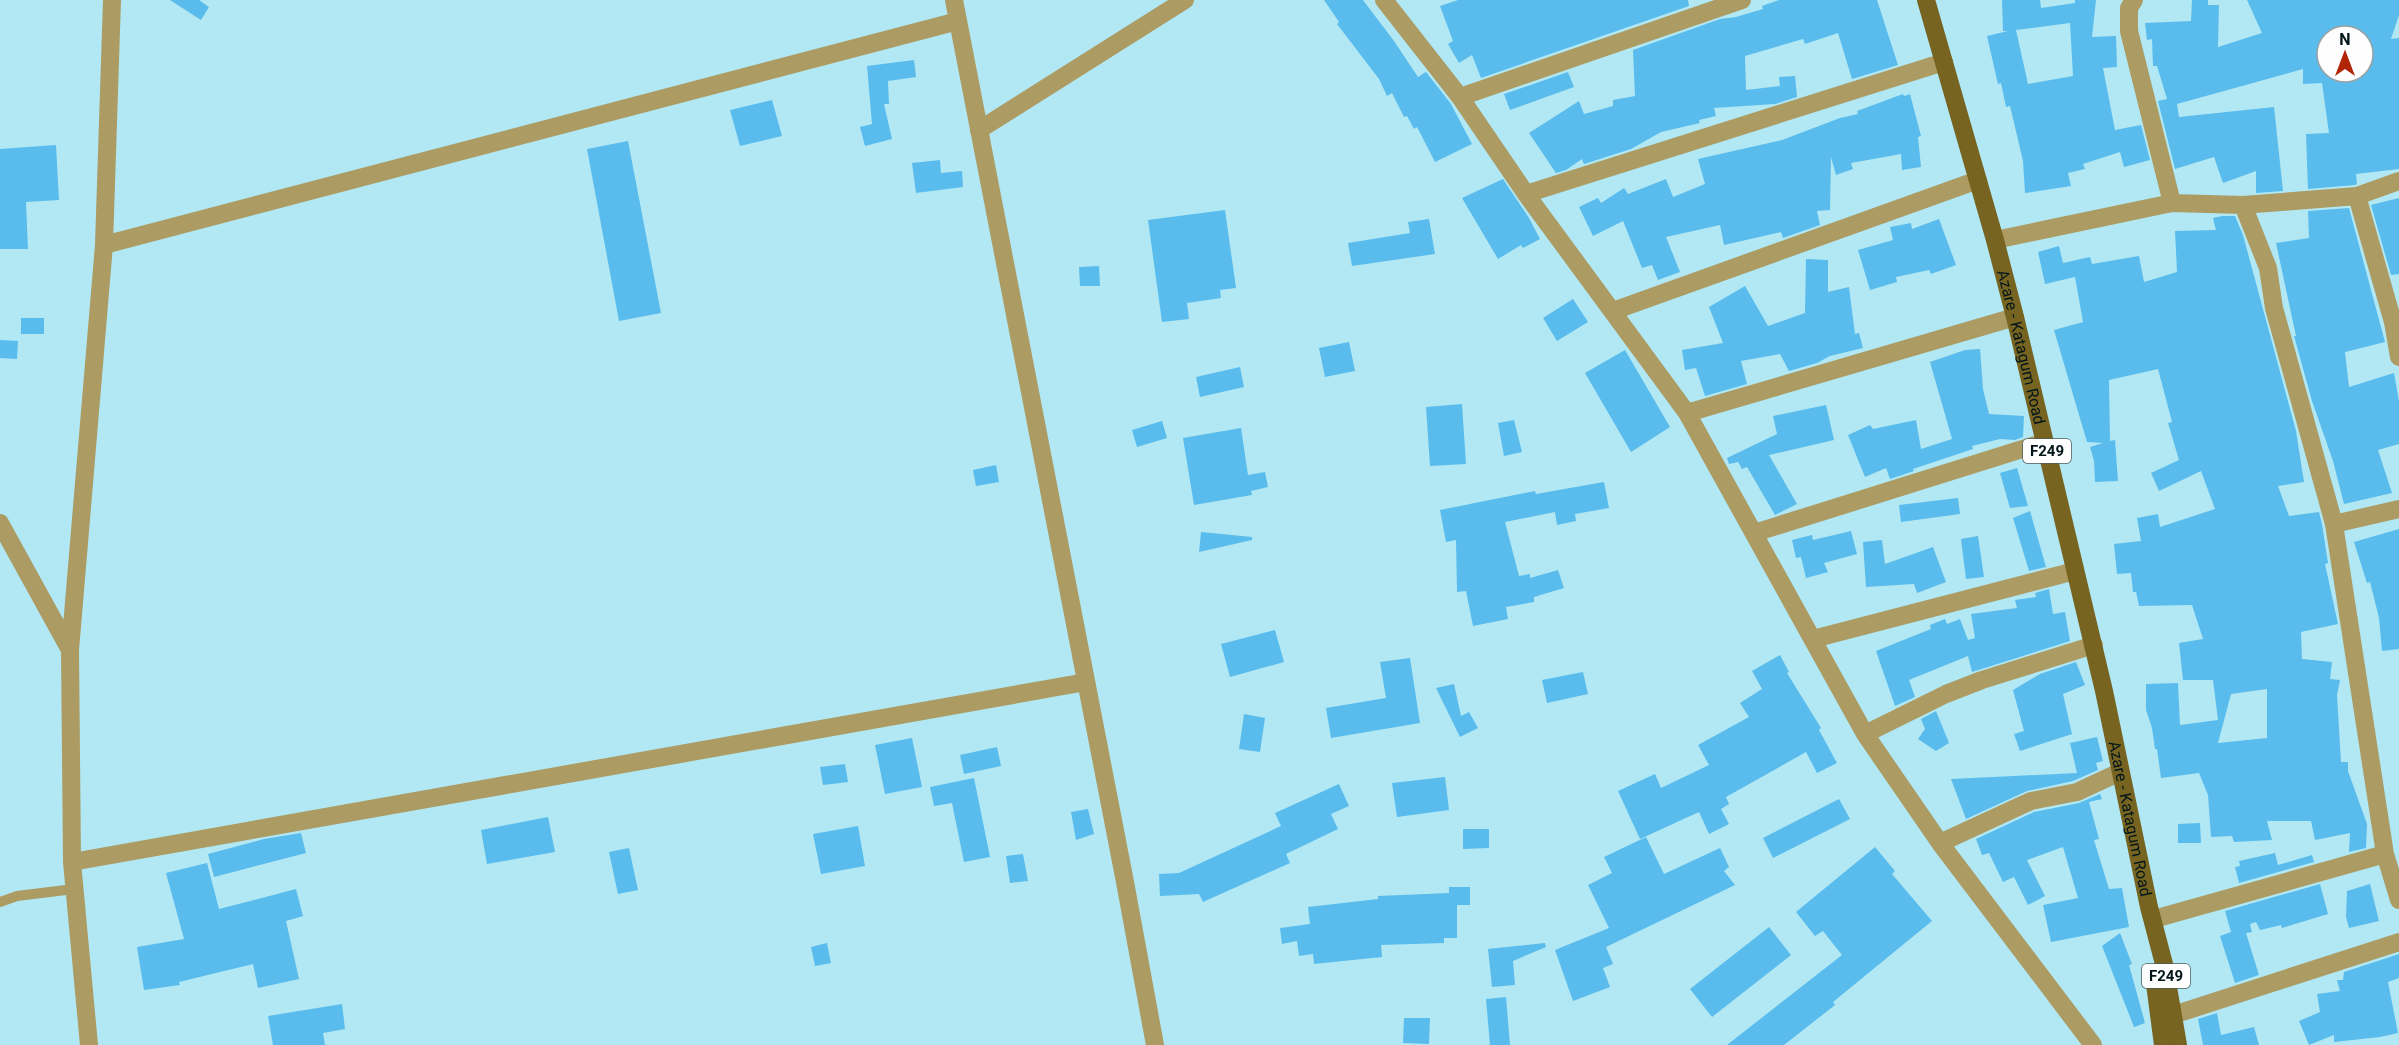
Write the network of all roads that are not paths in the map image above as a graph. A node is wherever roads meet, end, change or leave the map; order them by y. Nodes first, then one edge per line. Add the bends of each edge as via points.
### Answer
1 (111, 0) edge
2 (954, 0) edge
3 (1185, 0) edge
4 (1384, 0) edge
5 (1743, 0) edge
6 (1926, 0) edge
7 (2134, 0) edge
8 (958, 21) junction
9 (1944, 62) junction
10 (1460, 97) junction
11 (979, 130) junction
12 (1978, 180) junction
13 (2399, 180) edge
14 (1526, 194) junction
15 (2357, 195) junction
16 (2172, 203) junction
17 (2243, 206) junction
18 (1995, 240) junction
19 (104, 245) junction
20 (1613, 311) junction
21 (2015, 316) junction
22 (2399, 357) edge
23 (1687, 413) junction
24 (2045, 442) junction
25 (2399, 510) edge
26 (0, 523) edge
27 (2334, 524) junction
28 (1754, 533) junction
29 (2075, 571) junction
30 (1813, 639) junction
31 (2094, 645) junction
32 (70, 650) junction
33 (1086, 682) junction
34 (1864, 734) junction
35 (2120, 772) junction
36 (1940, 843) junction
37 (2385, 854) junction
38 (72, 862) junction
39 (74, 889) junction
40 (2399, 900) edge
41 (0, 902) edge
42 (2151, 913) junction
43 (2399, 942) edge
44 (2173, 1015) junction
45 (89, 1045) edge
46 (1155, 1045) edge
47 (2093, 1045) edge
48 (2163, 1045) edge
49 (2178, 1045) edge

1 - 19 street
2 - 8 street
3 - 11 street
4 - 10 street
5 - 10 street
6 - 9 main road, Azare - Katagum Road / F249
7 - 16 street via 2129,8 2129,31
8 - 11 street
8 - 19 street
9 - 12 main road, Azare - Katagum Road / F249
9 - 14 street
10 - 14 street
11 - 33 street
12 - 18 main road, Azare - Katagum Road / F249
12 - 20 street
13 - 15 street
14 - 20 street
15 - 17 street
15 - 22 street
16 - 17 street
16 - 18 street
17 - 27 street via 2268,268 2274,308
18 - 21 main road, Azare - Katagum Road / F249
19 - 32 street
20 - 23 street
21 - 23 street
21 - 24 main road, Azare - Katagum Road / F249
23 - 28 street
24 - 28 street
24 - 29 main road, Azare - Katagum Road / F249
25 - 27 street
26 - 32 street
27 - 37 street
28 - 30 street
29 - 30 street
29 - 31 main road, Azare - Katagum Road / F249
30 - 34 street
31 - 34 street via 1973,683
31 - 35 main road, Azare - Katagum Road / F249
32 - 38 street
33 - 38 street
33 - 46 street
34 - 36 street
35 - 36 street via 2078,792 2031,801
35 - 42 main road, Azare - Katagum Road / F249
36 - 47 street
37 - 40 street
37 - 42 street
38 - 39 street
39 - 41 lane
39 - 45 street
42 - 44 main road, Azare - Katagum Road / F249
42 - 48 main road, Azare - Katagum Road / F249 via 2152,961
43 - 44 street
44 - 49 main road, Azare - Katagum Road / F249

